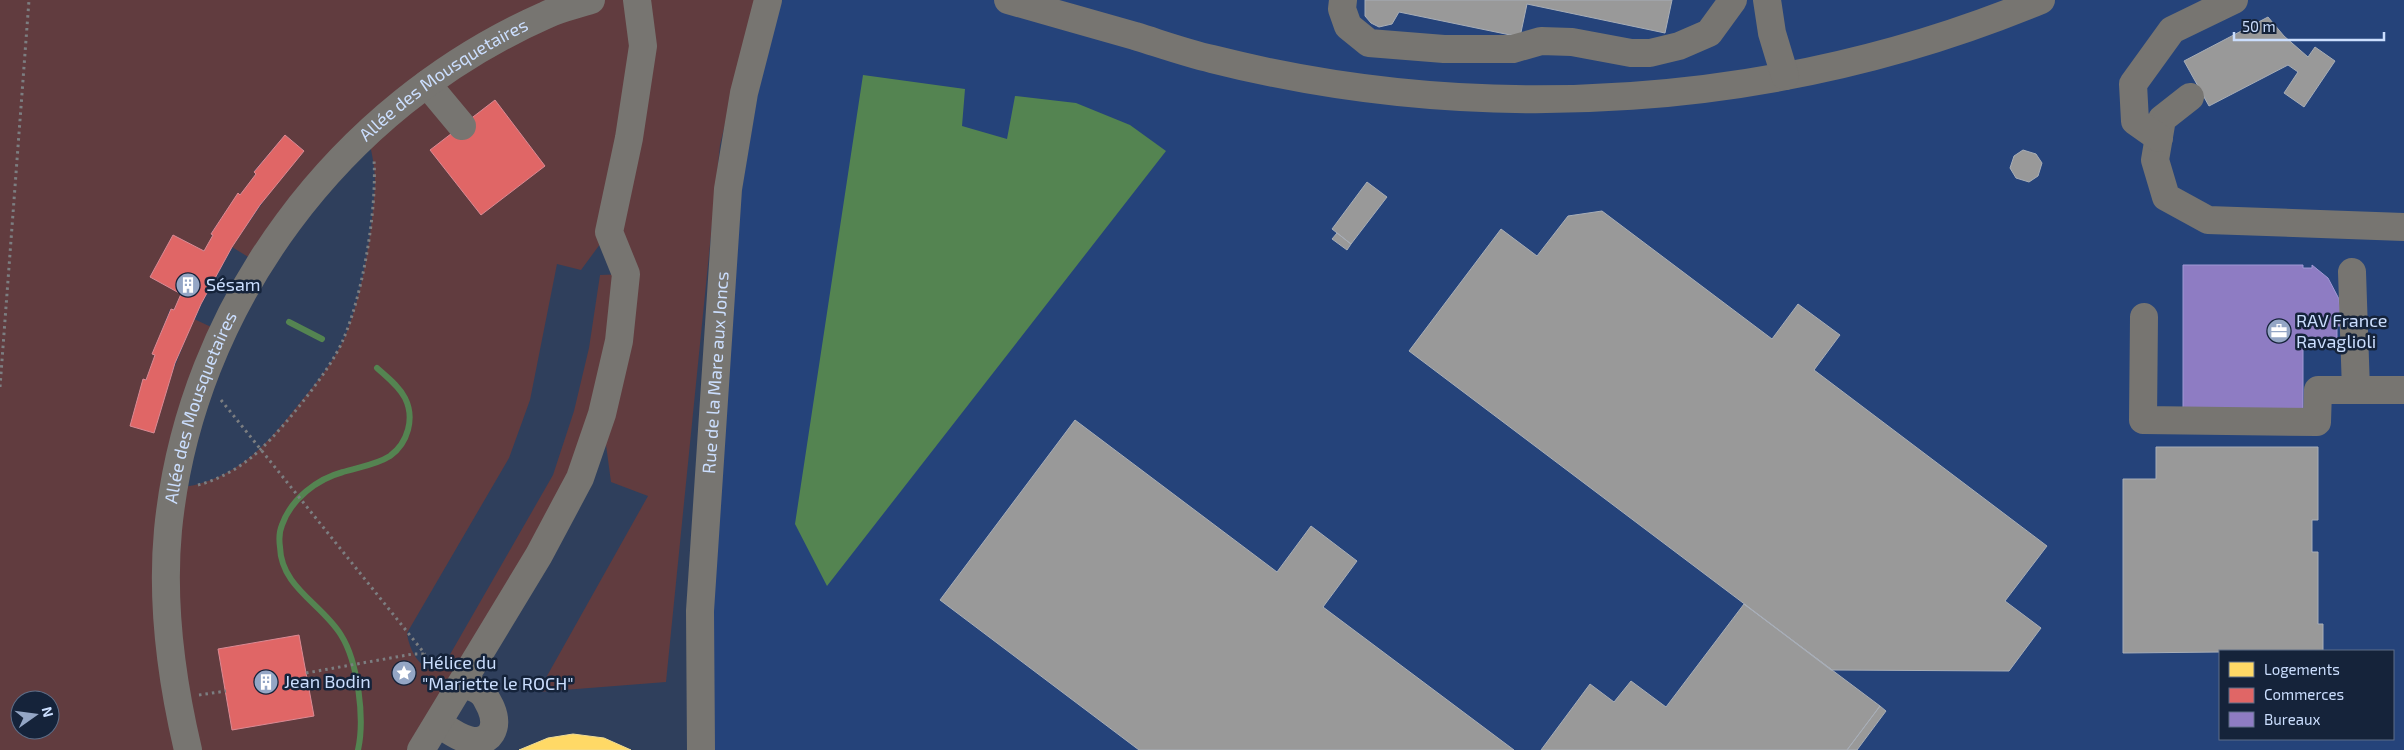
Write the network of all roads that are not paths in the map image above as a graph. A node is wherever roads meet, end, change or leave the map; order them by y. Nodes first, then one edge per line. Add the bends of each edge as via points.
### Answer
1 (591, 0) edge
2 (637, 0) edge
3 (768, 0) edge
4 (1008, 0) edge
5 (1343, 0) edge
6 (1733, 0) edge
7 (1767, 0) edge
8 (2041, 0) edge
9 (2234, 0) edge
10 (544, 7) edge
11 (1785, 76) junction
12 (428, 84) junction
13 (2190, 97) dead end
14 (462, 126) dead end
15 (2159, 138) junction
16 (2404, 227) edge
17 (2352, 272) dead end
18 (2144, 317) dead end
19 (2356, 390) junction
20 (2404, 390) edge
21 (463, 684) junction
22 (438, 723) junction
23 (188, 750) edge
24 (421, 750) edge
25 (701, 750) edge

1 - 10 street, Allée des Mousquetaires
2 - 21 street via 642,27 642,56 609,232 626,274 619,340 602,414 580,478
3 - 25 street, Rue de la Mare aux Joncs via 744,93 728,189 700,611
4 - 11 street via 1212,59 1348,85 1421,95 1483,100 1597,98 1672,93
5 - 6 street via 1342,9 1348,26 1369,42 1444,49 1513,49 1541,41 1572,42 1631,53 1650,53 1679,46 1709,33
7 - 11 street via 1772,33
8 - 11 street via 1915,45
9 - 15 street via 2172,30 2134,84 2135,121
10 - 12 street, Allée des Mousquetaires
12 - 14 street
12 - 23 street, Allée des Mousquetaires via 367,132 308,194 258,263 233,308 203,382 182,448 168,530 169,654
13 - 15 street via 2162,119
15 - 16 street via 2155,160 2166,197 2208,220
17 - 19 street
18 - 19 street via 2143,420 2316,422 2318,390
19 - 20 street
21 - 22 street
21 - 22 street via 482,692 490,707 495,728 490,736 470,740
22 - 24 street

